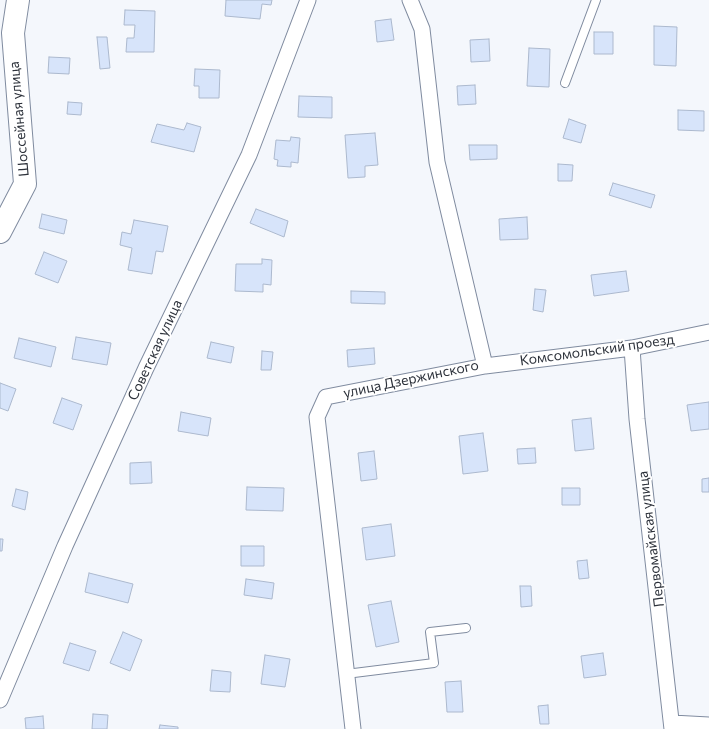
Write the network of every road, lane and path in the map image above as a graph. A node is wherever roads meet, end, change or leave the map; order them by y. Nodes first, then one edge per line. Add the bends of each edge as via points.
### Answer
1 (18, 0) edge
2 (308, 0) edge
3 (410, 0) edge
4 (596, 0) edge
5 (565, 82) dead end
6 (0, 232) edge
7 (709, 332) edge
8 (632, 348) junction
9 (485, 366) junction
10 (466, 628) dead end
11 (346, 674) junction
12 (0, 700) edge
13 (709, 725) edge
14 (672, 726) edge
15 (353, 729) edge

1 - 6 main road, Шоссейная улица via 12,33 25,184
2 - 12 street, Советская улица via 249,155 146,368 65,546
3 - 9 street, улица Дзержинского via 422,29 437,162
4 - 5 lane
7 - 8 street, Комсомольский проезд
8 - 9 street, Комсомольский проезд
8 - 14 street, Первомайская улица via 637,419
9 - 11 street, улица Дзержинского via 326,397 317,417
10 - 11 lane via 430,632 434,663
11 - 15 street, улица Дзержинского
13 - 14 street

